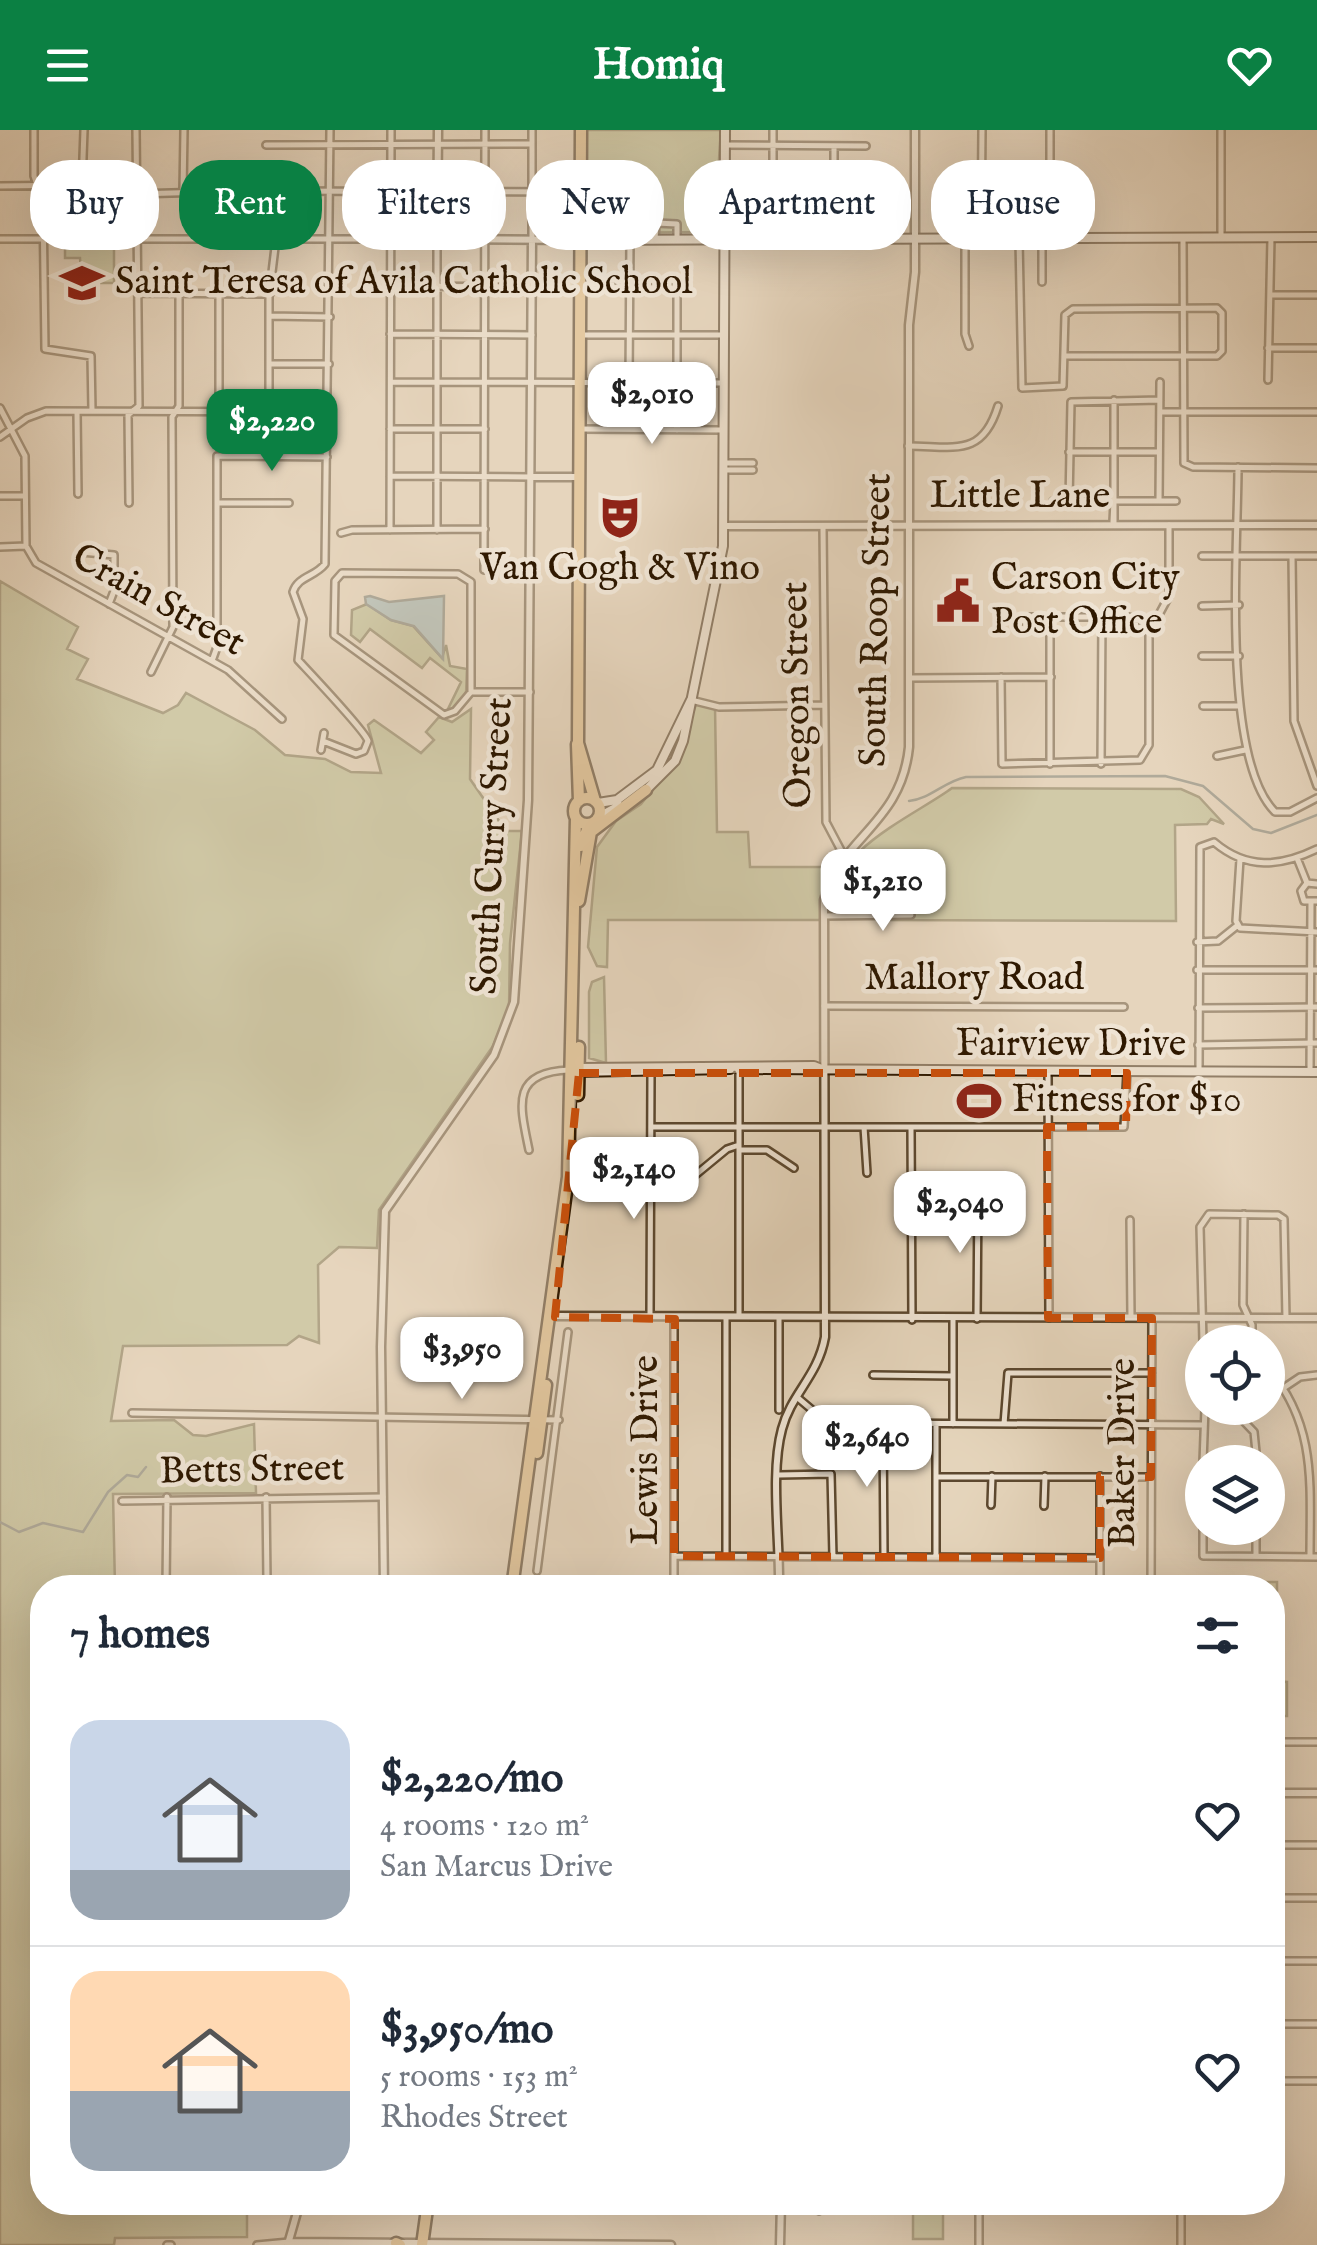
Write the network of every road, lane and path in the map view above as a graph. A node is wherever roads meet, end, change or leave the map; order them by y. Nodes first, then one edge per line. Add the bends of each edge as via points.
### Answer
1 (34, 130) edge
2 (84, 130) edge
3 (136, 130) edge
4 (184, 130) edge
5 (330, 130) edge
6 (390, 130) edge
7 (438, 130) edge
8 (485, 130) edge
9 (532, 130) edge
10 (582, 130) edge
11 (725, 130) edge
12 (773, 130) edge
13 (915, 130) edge
14 (982, 130) edge
15 (1050, 130) edge
16 (1221, 130) edge
17 (438, 144) junction
18 (485, 144) junction
19 (532, 144) junction
20 (266, 145) dead end
21 (330, 145) junction
22 (390, 145) junction
23 (725, 146) junction
24 (773, 146) junction
25 (834, 146) junction
26 (866, 146) dead end
27 (36, 160) edge
28 (83, 160) edge
29 (136, 160) edge
30 (184, 160) edge
31 (390, 160) edge
32 (438, 160) edge
33 (485, 160) edge
34 (532, 160) edge
35 (582, 160) edge
36 (725, 160) edge
37 (982, 160) edge
38 (1049, 160) edge
39 (0, 186) edge
40 (30, 186) edge
41 (322, 192) edge
42 (329, 192) junction
43 (342, 192) edge
44 (664, 224) edge
45 (1317, 237) edge
46 (30, 238) edge
47 (1095, 238) edge
48 (1183, 238) junction
49 (1221, 238) junction
50 (1271, 238) junction
51 (0, 239) edge
52 (322, 239) edge
53 (329, 239) junction
54 (342, 239) edge
55 (914, 239) junction
56 (931, 239) edge
57 (664, 240) edge
58 (677, 240) junction
59 (684, 240) edge
60 (44, 250) edge
61 (137, 250) edge
62 (275, 250) edge
63 (390, 250) edge
64 (437, 250) edge
65 (484, 250) edge
66 (532, 250) edge
67 (581, 250) edge
68 (630, 250) edge
69 (724, 250) edge
70 (965, 250) edge
71 (1019, 250) edge
72 (1045, 250) edge
73 (1042, 282) dead end
74 (390, 286) junction
75 (437, 287) junction
76 (485, 287) junction
77 (532, 287) junction
78 (581, 287) junction
79 (630, 287) junction
80 (139, 293) junction
81 (179, 294) junction
82 (220, 294) junction
83 (270, 294) junction
84 (1270, 295) junction
85 (1317, 295) edge
86 (1184, 308) junction
87 (270, 316) junction
88 (330, 317) junction
89 (390, 334) junction
90 (438, 334) junction
91 (581, 334) junction
92 (486, 335) junction
93 (532, 335) junction
94 (630, 335) junction
95 (676, 336) junction
96 (723, 336) junction
97 (970, 346) dead end
98 (1268, 348) junction
99 (1317, 348) edge
100 (1184, 355) junction
101 (1064, 356) junction
102 (269, 364) junction
103 (329, 364) junction
104 (1268, 380) dead end
105 (390, 382) junction
106 (438, 382) junction
107 (485, 382) junction
108 (532, 382) junction
109 (580, 382) junction
110 (630, 382) junction
111 (677, 382) junction
112 (1160, 382) dead end
113 (723, 383) junction
114 (1114, 400) junction
115 (1160, 400) junction
116 (998, 406) dead end
117 (0, 408) edge
118 (92, 410) junction
119 (77, 411) junction
120 (134, 411) junction
121 (176, 412) junction
122 (218, 412) junction
123 (269, 412) junction
124 (330, 412) junction
125 (1160, 412) junction
126 (1184, 412) junction
127 (1317, 412) edge
128 (11, 429) junction
129 (390, 429) junction
130 (438, 429) junction
131 (485, 429) junction
132 (580, 429) junction
133 (677, 430) junction
134 (724, 430) junction
135 (0, 437) edge
136 (908, 446) junction
137 (1069, 452) junction
138 (1114, 452) junction
139 (1160, 452) junction
140 (328, 457) junction
141 (724, 466) junction
142 (753, 467) dead end
143 (1238, 467) junction
144 (1317, 468) edge
145 (390, 476) junction
146 (438, 476) junction
147 (485, 477) junction
148 (532, 477) junction
149 (580, 477) junction
150 (78, 494) dead end
151 (0, 496) edge
152 (26, 496) junction
153 (1053, 500) dead end
154 (1068, 500) junction
155 (1114, 500) junction
156 (1159, 500) junction
157 (1176, 500) dead end
158 (129, 503) dead end
159 (216, 503) junction
160 (289, 503) dead end
161 (910, 524) junction
162 (1114, 524) junction
163 (1169, 525) junction
164 (1238, 525) junction
165 (1317, 525) edge
166 (724, 526) junction
167 (823, 527) junction
168 (485, 529) junction
169 (390, 530) junction
170 (437, 530) junction
171 (341, 534) dead end
172 (26, 546) junction
173 (0, 547) edge
174 (81, 552) dead end
175 (1202, 556) dead end
176 (1238, 556) junction
177 (1292, 556) junction
178 (1317, 556) edge
179 (484, 570) dead end
180 (109, 604) junction
181 (1202, 606) dead end
182 (1238, 606) junction
183 (1050, 618) junction
184 (1102, 618) junction
185 (1018, 623) dead end
186 (1152, 624) junction
187 (169, 638) junction
188 (1202, 656) dead end
189 (1238, 656) junction
190 (212, 661) junction
191 (151, 672) dead end
192 (1001, 677) junction
193 (1050, 677) junction
194 (909, 678) junction
195 (471, 692) junction
196 (530, 692) junction
197 (691, 700) junction
198 (824, 705) junction
199 (1202, 706) dead end
200 (1239, 706) junction
201 (282, 719) dead end
202 (576, 748) junction
203 (321, 750) dead end
204 (1244, 750) junction
205 (1218, 756) dead end
206 (1050, 764) junction
207 (1101, 764) junction
208 (1317, 786) edge
209 (646, 790) junction
210 (1317, 798) edge
211 (578, 801) junction
212 (596, 802) junction
213 (576, 818) junction
214 (593, 821) junction
215 (1317, 849) edge
216 (845, 858) junction
217 (1297, 858) junction
218 (1240, 859) junction
219 (1307, 883) junction
220 (1317, 884) edge
221 (579, 901) junction
222 (1314, 902) edge
223 (911, 915) dead end
224 (823, 916) junction
225 (1238, 925) junction
226 (1314, 932) edge
227 (1197, 942) junction
228 (1197, 970) junction
229 (1314, 970) edge
230 (576, 971) junction
231 (824, 1006) junction
232 (1124, 1007) dead end
233 (1314, 1007) edge
234 (1198, 1008) junction
235 (1198, 1044) junction
236 (1314, 1044) edge
237 (734, 1069) junction
238 (577, 1070) junction
239 (824, 1070) junction
240 (651, 1072) junction
241 (1198, 1072) junction
242 (1313, 1072) edge
243 (1048, 1073) junction
244 (1127, 1073) junction
245 (651, 1126) junction
246 (740, 1126) junction
247 (825, 1126) junction
248 (864, 1126) junction
249 (912, 1127) junction
250 (1048, 1127) junction
251 (740, 1148) junction
252 (530, 1150) dead end
253 (794, 1168) dead end
254 (866, 1173) dead end
255 (693, 1177) dead end
256 (978, 1192) dead end
257 (1244, 1214) junction
258 (1130, 1220) dead end
259 (552, 1316) junction
260 (650, 1318) junction
261 (1049, 1318) junction
262 (1131, 1318) junction
263 (1152, 1318) junction
264 (1200, 1318) junction
265 (1248, 1318) junction
266 (1286, 1318) junction
267 (1317, 1318) edge
268 (674, 1319) junction
269 (726, 1319) junction
270 (740, 1319) junction
271 (779, 1319) junction
272 (825, 1320) junction
273 (912, 1320) junction
274 (953, 1320) junction
275 (977, 1320) junction
276 (1201, 1325) edge
277 (1249, 1325) edge
278 (568, 1332) dead end
279 (1152, 1373) junction
280 (872, 1375) dead end
281 (1317, 1375) edge
282 (953, 1376) junction
283 (1285, 1387) joint
284 (798, 1398) junction
285 (779, 1410) dead end
286 (132, 1413) dead end
287 (382, 1414) junction
288 (538, 1420) junction
289 (559, 1420) junction
290 (824, 1420) dead end
291 (872, 1424) dead end
292 (884, 1424) junction
293 (936, 1424) junction
294 (953, 1424) junction
295 (1004, 1425) junction
296 (1152, 1425) junction
297 (1185, 1425) edge
298 (1203, 1425) edge
299 (1203, 1445) edge
300 (779, 1475) junction
301 (992, 1476) junction
302 (1045, 1476) junction
303 (1100, 1476) junction
304 (936, 1477) junction
305 (1151, 1477) junction
306 (167, 1497) junction
307 (266, 1497) junction
308 (383, 1497) junction
309 (122, 1501) dead end
310 (991, 1506) dead end
311 (1044, 1506) dead end
312 (1204, 1545) edge
313 (1256, 1545) edge
314 (674, 1556) junction
315 (726, 1556) junction
316 (1256, 1556) junction
317 (779, 1557) junction
318 (833, 1557) junction
319 (884, 1557) junction
320 (936, 1557) junction
321 (1313, 1557) edge
322 (1100, 1558) junction
323 (537, 1570) dead end
324 (166, 1575) edge
325 (267, 1575) edge
326 (384, 1575) edge
327 (517, 1575) edge
328 (674, 1575) edge
329 (779, 1575) edge
330 (1100, 1575) edge
331 (1151, 1575) edge
332 (1285, 1742) edge
333 (1317, 1742) edge
334 (1285, 1793) edge
335 (1317, 1794) edge
336 (1285, 1844) edge
337 (1317, 1845) edge
338 (1285, 1898) edge
339 (1317, 1898) edge
340 (1285, 1961) edge
341 (1317, 1961) edge
342 (1285, 2024) edge
343 (1317, 2024) edge
344 (1285, 2081) edge
345 (1317, 2081) edge
346 (296, 2215) edge
347 (429, 2215) edge
348 (780, 2215) edge
349 (979, 2215) edge
350 (1181, 2215) edge
351 (288, 2244) edge
352 (398, 2244) edge
353 (426, 2244) edge
354 (257, 2245) edge
355 (671, 2245) edge
356 (780, 2245) edge
357 (979, 2245) edge
358 (1180, 2245) edge

1 - 27 street
2 - 28 street
3 - 29 street
4 - 30 street
5 - 21 street
6 - 22 street
7 - 17 street
8 - 18 street
9 - 19 street, South Curry Street
10 - 35 main road
11 - 23 main road
12 - 24 street
13 - 55 street, South Roop Street
14 - 37 street
15 - 38 street
16 - 49 street
17 - 18 street
17 - 22 street
17 - 32 street
18 - 19 street
18 - 33 street
19 - 34 street, South Curry Street
20 - 21 street
21 - 22 street
21 - 42 street
22 - 31 street
23 - 24 street
23 - 36 main road
24 - 25 street
24 - 25 street via 773,193 834,194
25 - 26 street
39 - 40 street
41 - 42 street
42 - 43 street
42 - 53 street
44 - 58 street via 676,224
45 - 50 main road
46 - 51 street
47 - 48 main road
48 - 49 main road
48 - 86 street
49 - 50 main road
50 - 84 street
52 - 53 street
53 - 54 street
53 - 88 street
55 - 56 main road
55 - 136 street, South Roop Street
57 - 58 main road
58 - 59 main road
60 - 118 street via 46,348 91,356
61 - 80 street
62 - 83 street
63 - 74 street
64 - 75 street
65 - 76 street
66 - 77 street, South Curry Street
67 - 78 main road
68 - 79 street
69 - 96 main road
70 - 97 street
71 - 101 street via 1022,388 1062,386
72 - 73 street
74 - 75 street
74 - 89 street
75 - 76 street
75 - 90 street
76 - 77 street
76 - 92 street
77 - 93 street, South Curry Street
78 - 79 street
78 - 91 main road
79 - 94 street
79 - 95 street via 677,288
80 - 81 street
80 - 120 street
81 - 82 street
81 - 121 street
82 - 83 street
82 - 122 street
83 - 87 street
84 - 85 street
84 - 98 street
86 - 100 street
86 - 100 street via 1220,310 1220,354
86 - 101 street via 1067,311
87 - 88 street
87 - 102 street
88 - 103 street
89 - 90 street
89 - 105 street
90 - 92 street
90 - 106 street
91 - 94 street
91 - 109 main road
92 - 93 street
92 - 107 street
93 - 108 street, South Curry Street
94 - 95 street
94 - 110 street
95 - 96 street
95 - 111 street
96 - 113 main road
98 - 99 street
98 - 104 street
100 - 101 street
100 - 126 street
102 - 103 street
102 - 123 street
103 - 124 street
105 - 106 street
105 - 129 street
106 - 107 street
106 - 130 street
107 - 108 street
107 - 131 street
108 - 109 street
108 - 148 street, South Curry Street
109 - 110 street
109 - 132 main road
110 - 111 street
111 - 113 street
111 - 133 street
112 - 115 street
113 - 134 main road
114 - 115 street
114 - 137 street via 1072,401
114 - 138 street
115 - 125 street
116 - 136 street via 989,433 972,446
117 - 128 street, Crain Street
118 - 119 street
118 - 120 street
119 - 128 street via 41,412
119 - 150 street
120 - 121 street
120 - 158 street via 128,414
121 - 122 street
121 - 187 street
122 - 123 street
123 - 124 street
124 - 140 street
125 - 126 street
125 - 139 street
126 - 127 street
126 - 143 street via 1184,463
128 - 135 street
128 - 152 street, Crain Street via 24,456
129 - 130 street
129 - 145 street
130 - 131 street
130 - 146 street
131 - 147 street
132 - 133 street
132 - 149 main road
133 - 134 street
134 - 141 main road
136 - 161 street, South Roop Street
137 - 138 street
137 - 154 street
138 - 139 street
138 - 155 street
139 - 156 street
140 - 159 street via 216,456
140 - 203 street via 325,564 299,580 293,592 303,619 298,660 368,741 356,754 323,737
141 - 142 street
141 - 166 main road
143 - 144 street
143 - 164 street
145 - 146 street
145 - 169 street
146 - 147 street
146 - 170 street
147 - 148 street
147 - 168 street
148 - 149 street
148 - 196 street, South Curry Street
149 - 202 main road
151 - 152 street
152 - 172 street, Crain Street
153 - 154 street
154 - 155 street
155 - 156 street
155 - 162 street
156 - 157 street
159 - 160 street
159 - 190 street
161 - 162 street, Little Lane
161 - 167 street, Little Lane
161 - 194 street, South Roop Street
162 - 163 street, Little Lane
163 - 164 street, Little Lane
163 - 186 street via 1169,596
164 - 165 street, Little Lane
164 - 176 street
166 - 167 street, Little Lane
166 - 197 main road via 717,591
167 - 198 street, Oregon Street
168 - 170 street
168 - 179 street
169 - 170 street
169 - 171 street
172 - 173 street
172 - 180 street, Crain Street via 36,563
174 - 180 street via 114,555
175 - 176 street
176 - 177 street
176 - 182 street
177 - 178 street
177 - 208 street via 1294,721
180 - 187 street, Crain Street
181 - 182 street
182 - 189 street
183 - 184 street
183 - 185 street
183 - 193 street
184 - 186 street
184 - 207 street
186 - 207 street via 1146,754 1130,764
187 - 190 street, Crain Street
187 - 191 street
188 - 189 street
189 - 200 street
190 - 201 street, Crain Street via 254,689
192 - 193 street
192 - 194 street
192 - 206 street via 1002,764
193 - 206 street
194 - 216 street, South Roop Street via 903,782 882,820
195 - 195 street via 444,715 338,638 338,576 466,576 472,587
195 - 196 street
196 - 287 street, South Curry Street via 514,1002 494,1054 385,1211
197 - 198 street via 719,707
197 - 209 main road via 675,761
197 - 212 main road via 657,770 613,802
198 - 216 street, Oregon Street via 826,822
199 - 200 street
200 - 204 street
202 - 211 main road
202 - 212 main road
204 - 205 street
204 - 210 street via 1272,810 1283,814
206 - 207 street
209 - 214 main road
209 - 221 main road via 591,832
211 - 212 main road
211 - 213 main road
212 - 214 main road
213 - 214 main road
213 - 230 main road
214 - 221 main road via 580,848
215 - 217 street
216 - 224 street, South Roop Street via 830,881
217 - 218 street via 1265,864
217 - 219 street
218 - 225 street
218 - 227 street via 1214,842 1198,854
219 - 220 street
219 - 222 street via 1301,895
221 - 230 main road
222 - 226 street
223 - 224 street
224 - 231 street, South Roop Street
225 - 226 street via 1249,932
225 - 227 street via 1218,941
226 - 229 street
227 - 228 street
228 - 229 street
228 - 234 street
229 - 233 street
230 - 238 main road
231 - 232 street, Mallory Road
231 - 239 street, South Roop Street
233 - 234 street
233 - 236 street
234 - 235 street
235 - 236 street
235 - 241 street
236 - 242 street
237 - 238 main road, Fairview Drive
237 - 239 main road, Fairview Drive
237 - 240 main road, Fairview Drive
237 - 246 street
238 - 240 main road, Fairview Drive
238 - 252 street via 538,1076 522,1094
238 - 259 main road
239 - 243 main road, Fairview Drive
239 - 247 street, South Roop Street
240 - 245 street
241 - 242 main road, Fairview Drive
241 - 244 main road, Fairview Drive
243 - 244 main road, Fairview Drive
243 - 250 street
244 - 250 street via 1126,1126
245 - 246 street
245 - 260 street
246 - 247 street
246 - 251 street
247 - 248 street
247 - 272 street, South Roop Street
248 - 249 street
248 - 254 street
249 - 250 street
249 - 273 street
250 - 261 street
251 - 253 street via 770,1151
251 - 255 street via 730,1147
251 - 270 street
256 - 275 street
257 - 264 street via 1202,1219
257 - 265 street
257 - 266 street via 1284,1219
258 - 262 street
259 - 260 street
259 - 288 main road
260 - 268 street
261 - 262 street
261 - 275 street
262 - 263 street
263 - 264 street
263 - 279 street, Baker Drive
264 - 265 street
264 - 276 street
265 - 266 street
265 - 277 street
266 - 267 street
268 - 269 street
268 - 314 street, Lewis Drive
269 - 270 street
269 - 315 street
270 - 271 street
271 - 272 street
271 - 285 street
272 - 273 street
272 - 284 street, South Roop Street via 820,1362
273 - 274 street
274 - 275 street
274 - 282 street
278 - 289 street
279 - 295 street via 1004,1376
279 - 296 street, Baker Drive
280 - 282 street
281 - 283 street
282 - 294 street
283 - 321 street via 1310,1444
284 - 290 street
284 - 300 street, South Roop Street via 781,1434
286 - 287 street
287 - 288 street
287 - 308 street, South Curry Street
288 - 289 street
288 - 327 main road
289 - 323 street
291 - 292 street
292 - 293 street
292 - 319 street
293 - 294 street
293 - 304 street
294 - 295 street
295 - 296 street
296 - 297 street
296 - 305 street, Baker Drive
298 - 299 street
300 - 317 street
300 - 318 street via 831,1474
301 - 302 street
301 - 304 street
301 - 310 street
302 - 303 street
302 - 311 street
303 - 305 street
303 - 322 street
304 - 320 street
305 - 331 street, Baker Drive
306 - 307 street, Betts Street
306 - 309 street, Betts Street
306 - 324 street
307 - 308 street, Betts Street
307 - 325 street
308 - 326 street, South Curry Street
312 - 316 street via 1204,1556
313 - 316 street
314 - 315 street
314 - 328 street, Lewis Drive
315 - 317 street
316 - 321 street
317 - 318 street
317 - 329 street
318 - 319 street
319 - 320 street
320 - 322 street
322 - 330 street
332 - 333 street
334 - 335 street
336 - 337 street
338 - 339 street
340 - 341 street
342 - 343 street
344 - 345 street
346 - 351 street
347 - 353 main road
348 - 356 street
349 - 357 street
350 - 358 street
351 - 352 street
351 - 354 street
352 - 353 street
353 - 355 street

